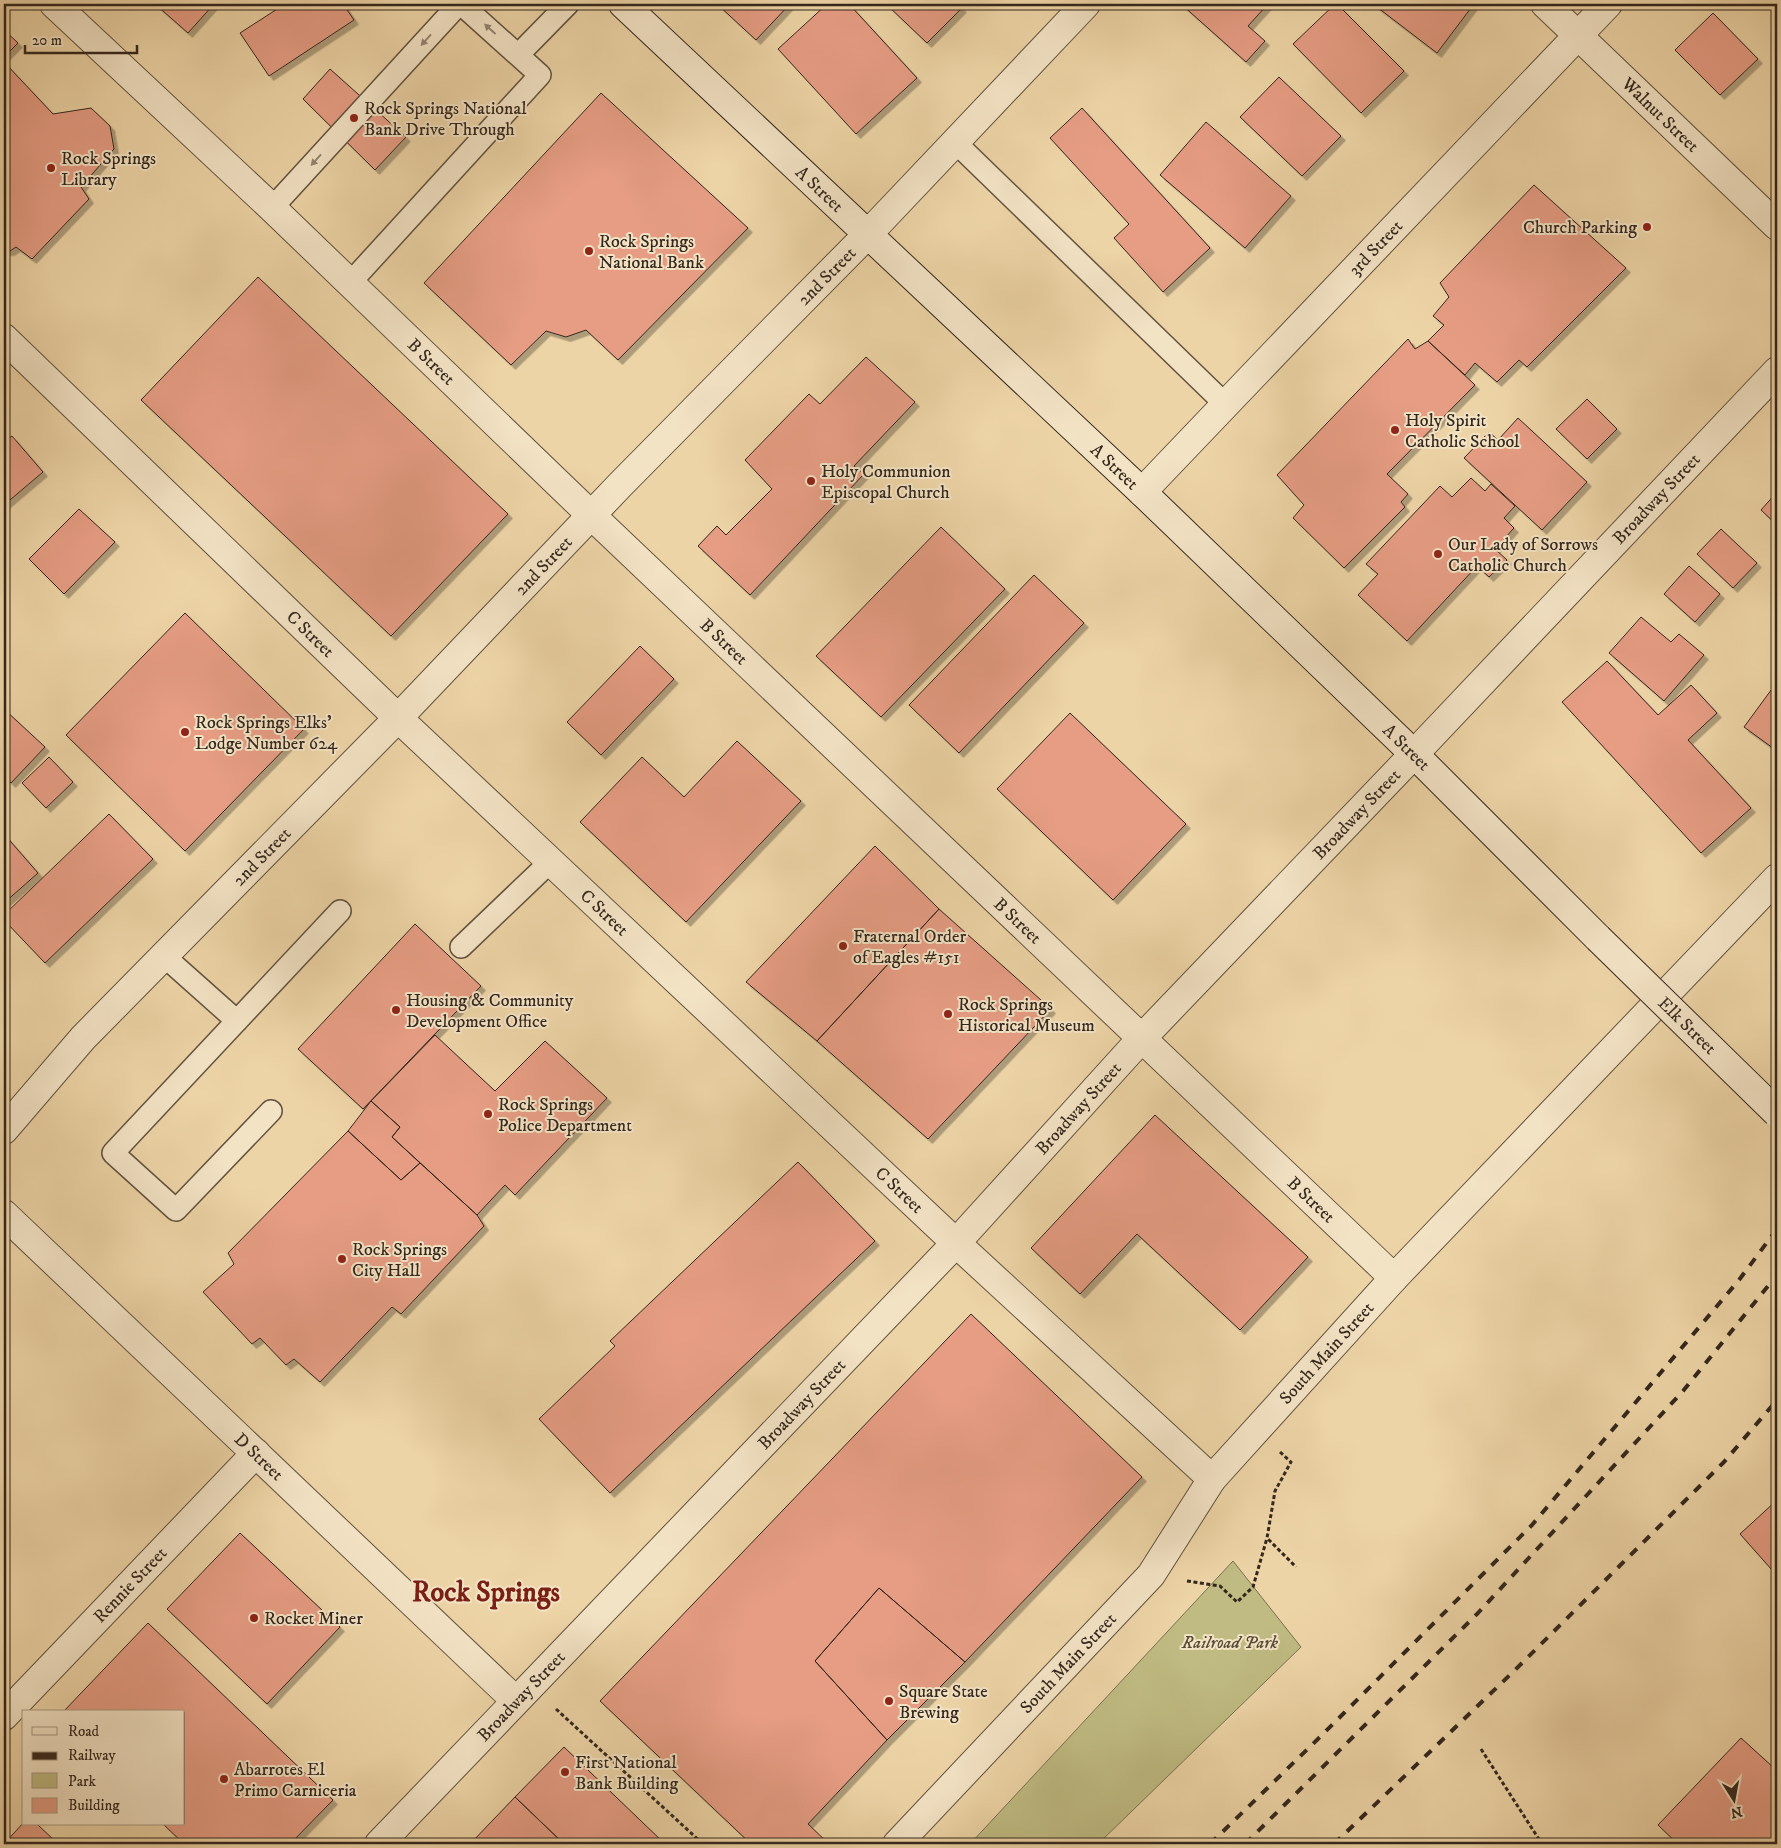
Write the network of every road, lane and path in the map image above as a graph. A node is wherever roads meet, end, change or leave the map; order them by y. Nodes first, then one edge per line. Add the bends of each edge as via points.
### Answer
1 (460, 4) edge
2 (568, 4) edge
3 (623, 4) edge
4 (1086, 4) edge
5 (1545, 4) edge
6 (1608, 4) edge
7 (60, 6) edge
8 (1578, 36) junction
9 (518, 55) junction
10 (955, 142) junction
11 (272, 208) junction
12 (1777, 226) edge
13 (868, 235) junction
14 (350, 283) junction
15 (4, 338) edge
16 (1777, 371) edge
17 (1225, 404) junction
18 (1142, 492) junction
19 (591, 515) junction
20 (398, 718) junction
21 (1414, 754) junction
22 (550, 862) junction
23 (1777, 878) edge
24 (340, 911) dead end
25 (1598, 938) joint
26 (461, 947) dead end
27 (164, 956) junction
28 (236, 1021) junction
29 (1142, 1039) junction
30 (271, 1111) dead end
31 (1777, 1113) edge
32 (4, 1130) edge
33 (4, 1214) edge
34 (956, 1243) junction
35 (1394, 1278) junction
36 (1257, 1431) junction
37 (256, 1453) junction
38 (1212, 1479) junction
39 (1267, 1538) junction
40 (1296, 1567) dead end
41 (1151, 1576) junction
42 (523, 1693) junction
43 (4, 1716) edge
44 (1481, 1749) dead end
45 (379, 1844) edge
46 (703, 1844) edge
47 (897, 1844) edge
48 (1542, 1844) edge

9 -> 1 lane
1 -> 11 lane
2 - 9 lane
3 - 13 street, A Street
4 - 10 street, 2nd Street
5 - 8 street, Walnut Street
6 - 8 street, 3rd Street
7 - 11 street, B Street
8 - 12 street, Walnut Street
8 - 17 street, 3rd Street
9 - 14 lane via 540,75
10 - 13 street, 2nd Street
10 - 17 lane
11 - 14 street, B Street
13 - 18 street, A Street
13 - 19 street, 2nd Street
14 - 19 street, B Street
15 - 20 street, C Street
16 - 21 street, Broadway Street
17 - 18 street, 3rd Street
18 - 21 street, A Street
19 - 20 street, 2nd Street
19 - 29 street, B Street
20 - 22 street, C Street
20 - 27 street, 2nd Street
21 - 25 street, A Street
21 - 29 street, Broadway Street
22 - 26 lane
22 - 34 street, C Street
23 - 35 street, South Main Street
24 - 28 lane
25 - 31 street, Elk Street, bridge
27 - 28 lane
27 - 32 street, 2nd Street via 83,1038
28 - 30 lane via 113,1153 176,1210
29 - 34 street, Broadway Street
29 - 35 street, B Street
33 - 37 street, D Street
34 - 38 street, C Street
34 - 42 street, Broadway Street
35 - 36 street, South Main Street
36 - 38 street, South Main Street
36 - 39 path via 1291,1462 1275,1491
37 - 42 street, D Street
37 - 43 street, Rennie Street
38 - 41 street, South Main Street
39 - 40 path
39 - 41 path via 1253,1587 1237,1602 1220,1586
41 - 47 street, South Main Street
42 - 45 street, Broadway Street
42 - 46 path
44 - 48 path

